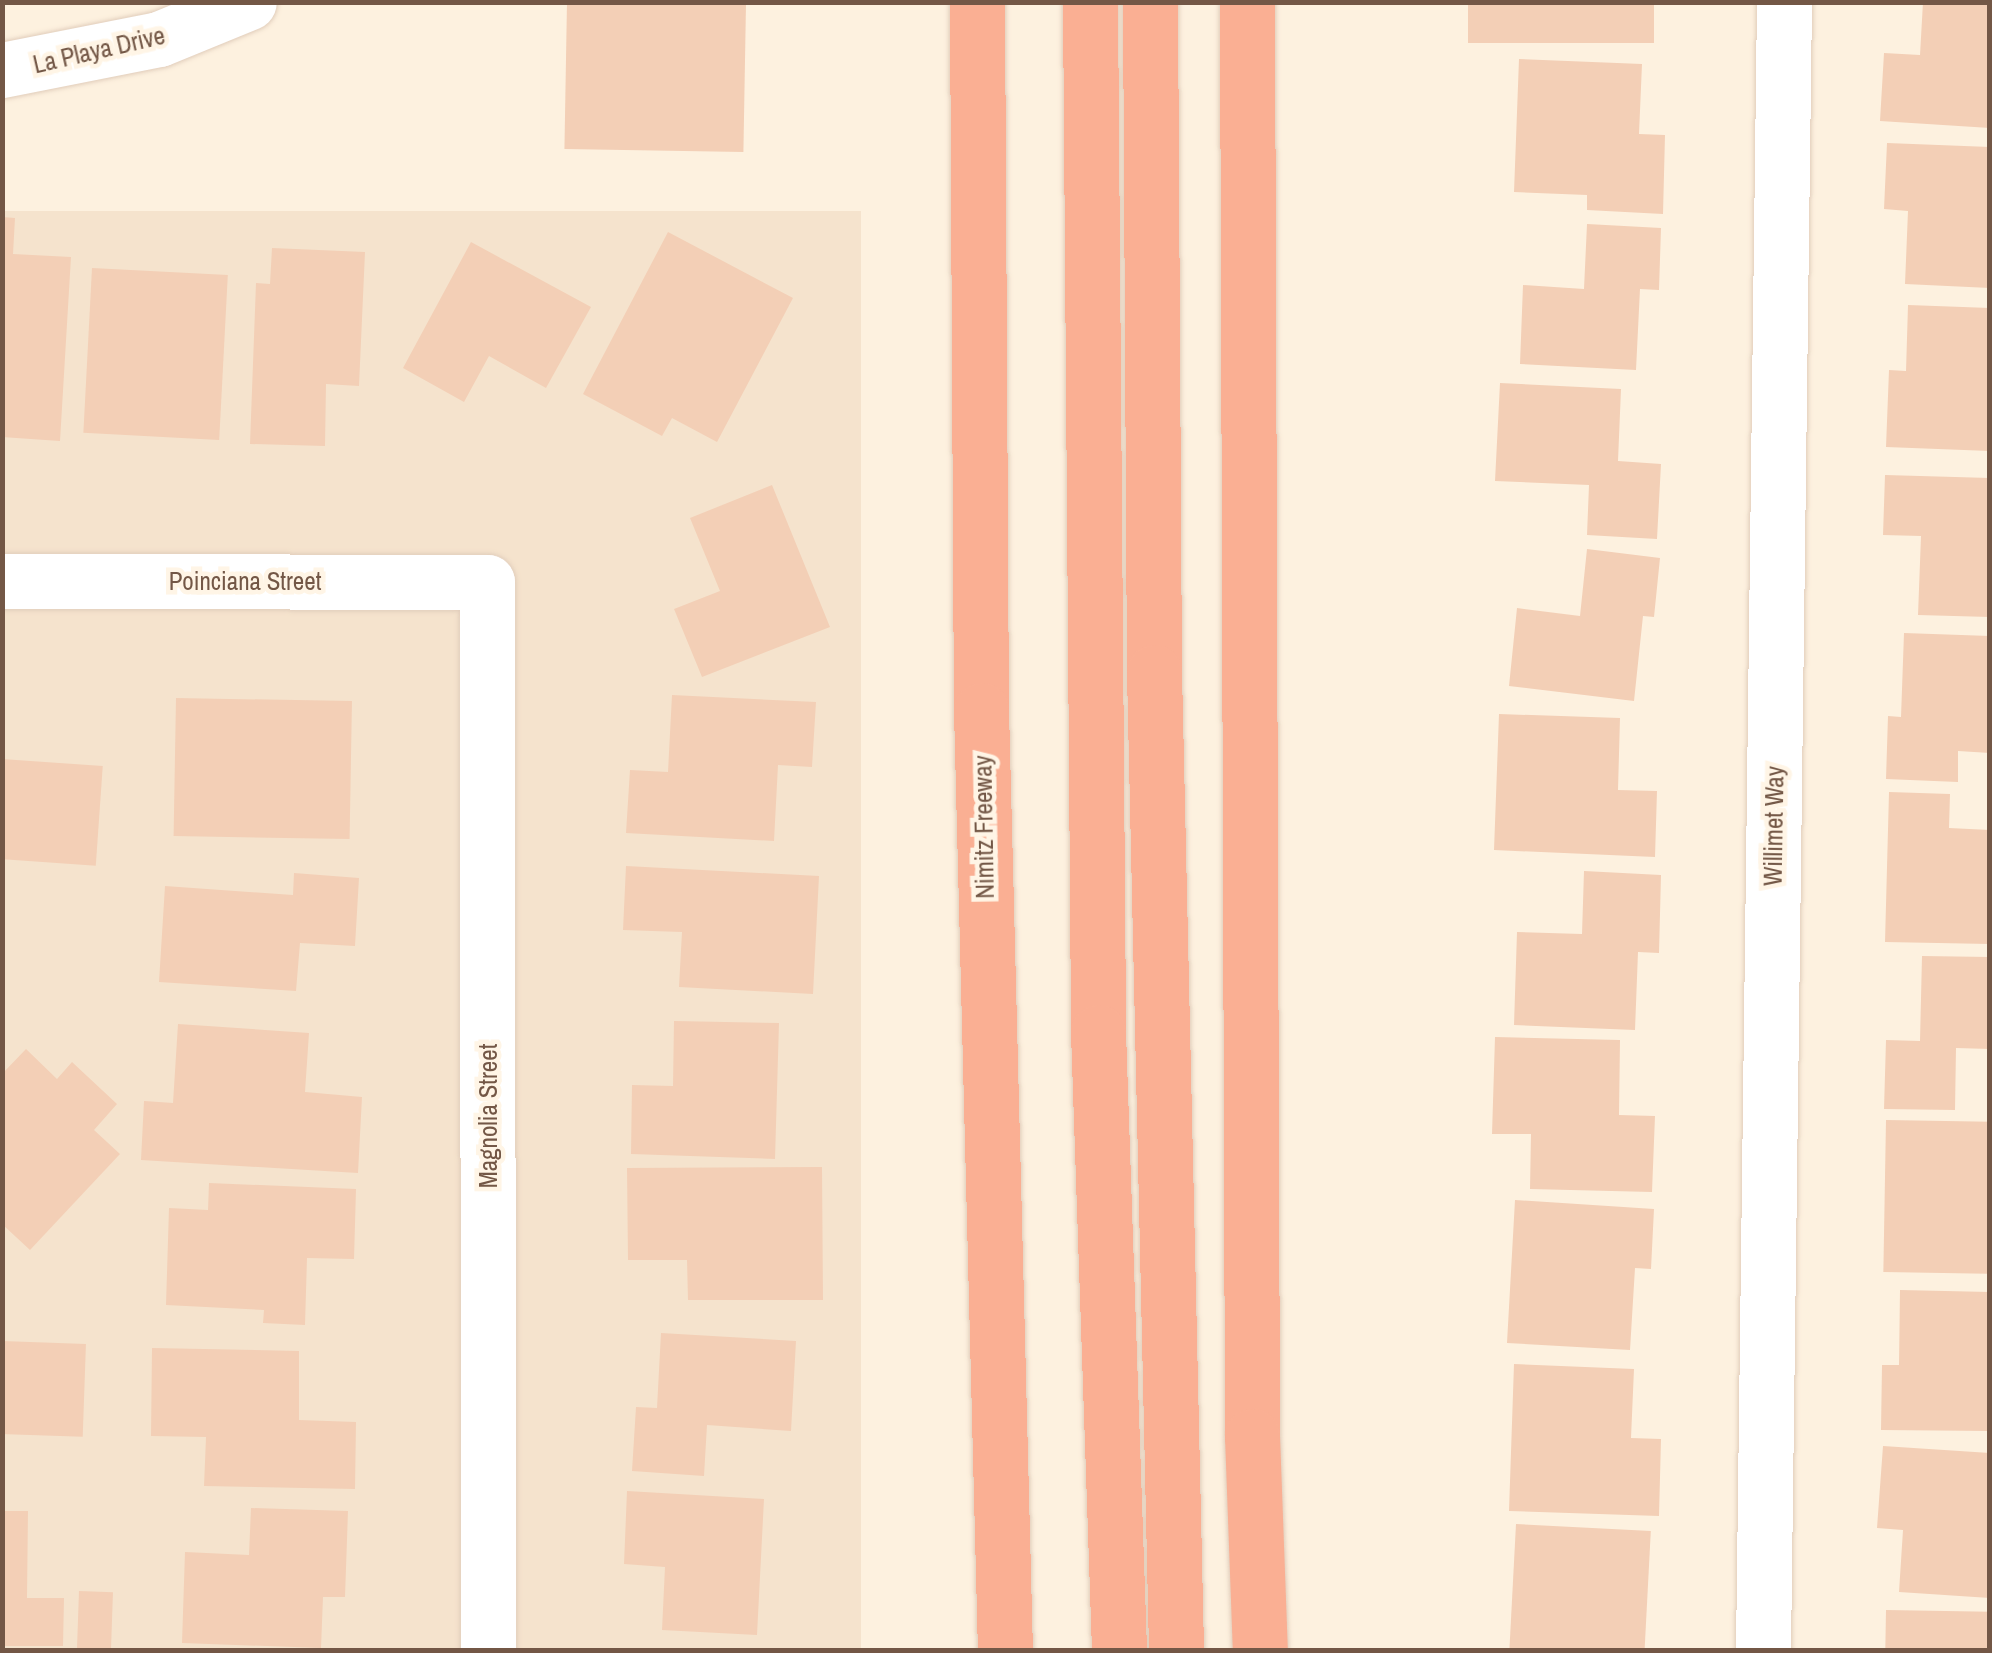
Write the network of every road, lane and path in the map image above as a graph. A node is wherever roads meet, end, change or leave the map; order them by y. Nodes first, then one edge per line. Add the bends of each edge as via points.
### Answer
1 (249, 2) edge
2 (977, 2) edge
3 (1090, 2) edge
4 (1150, 2) edge
5 (1248, 2) edge
6 (1784, 2) edge
7 (2, 70) edge
8 (2, 580) edge
9 (487, 582) joint
10 (488, 1650) edge
11 (1005, 1650) edge
12 (1118, 1650) edge
13 (1176, 1650) edge
14 (1260, 1650) edge
15 (1763, 1650) edge

1 - 7 street, La Playa Drive via 141,44
2 - 11 highway, Nimitz Freeway via 981,710
3 - 12 highway via 1098,1032
4 - 13 highway via 1154,672
5 - 14 highway via 1252,1436
6 - 15 street, Willimet Way
8 - 9 street, Poinciana Street
9 - 10 street, Magnolia Street

